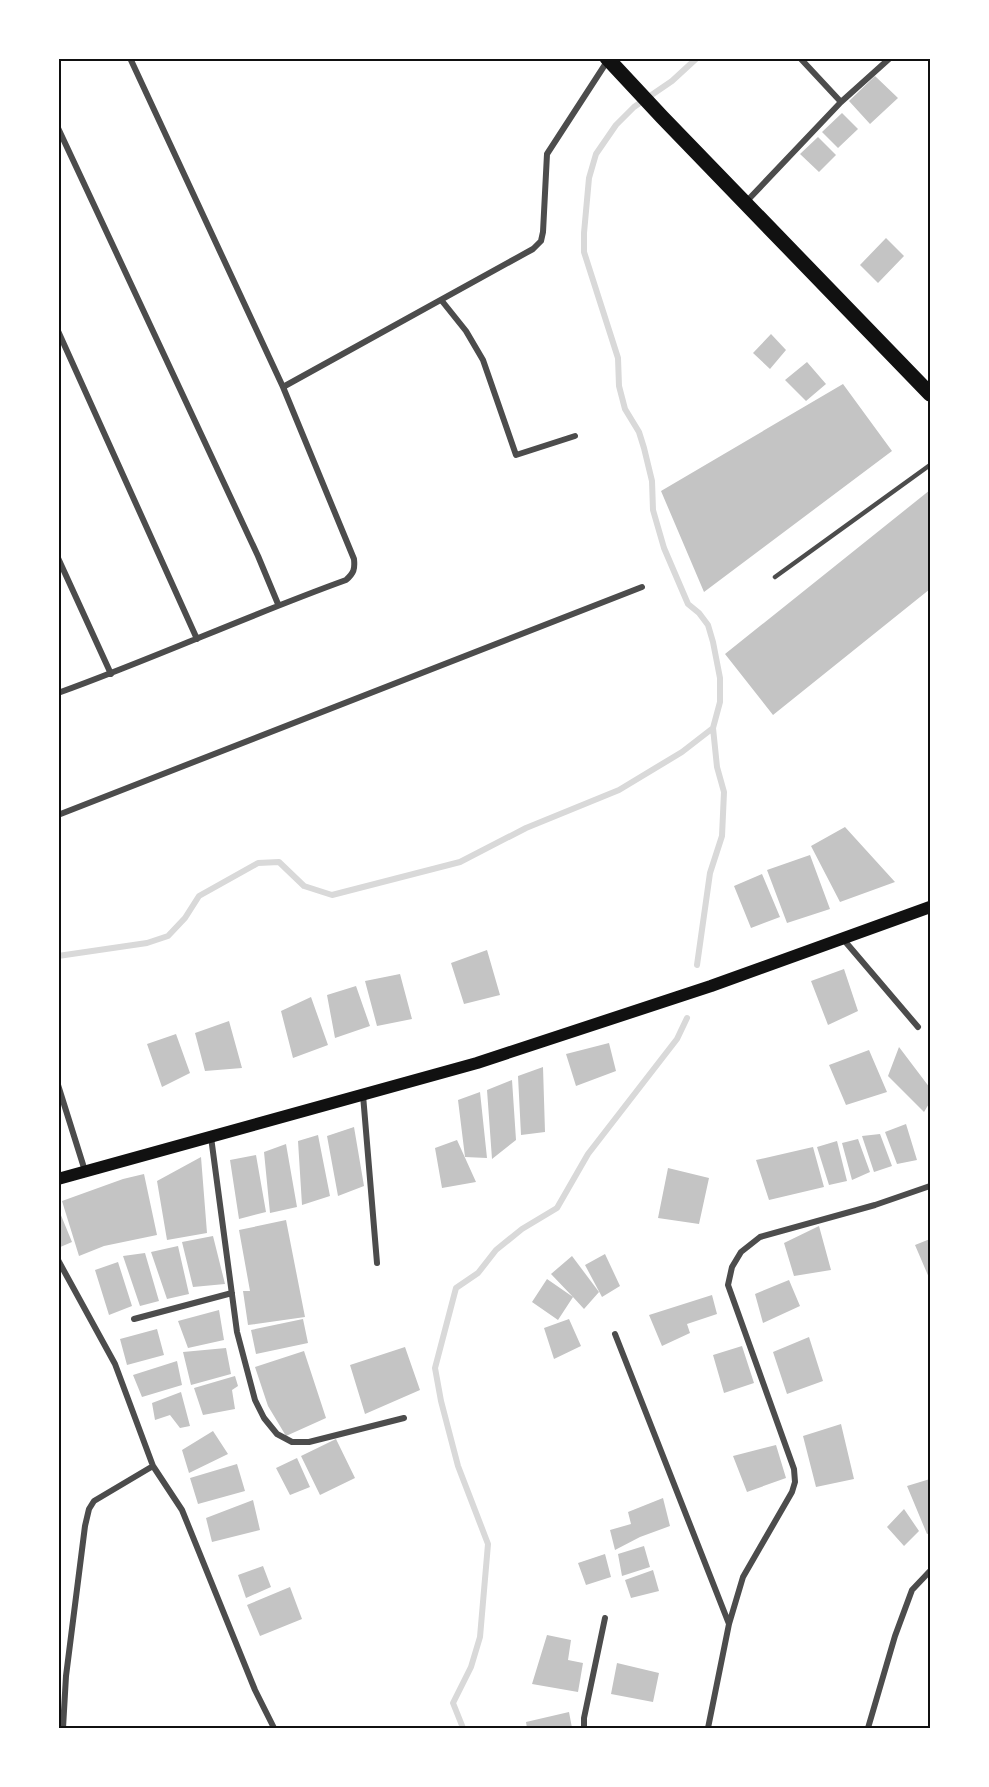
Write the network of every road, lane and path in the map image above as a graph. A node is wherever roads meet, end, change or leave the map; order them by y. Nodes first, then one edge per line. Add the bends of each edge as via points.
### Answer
1 (130, 58) edge
2 (800, 58) edge
3 (890, 58) edge
4 (608, 59) edge
5 (841, 102) junction
6 (58, 128) edge
7 (745, 203) junction
8 (442, 301) junction
9 (58, 331) edge
10 (283, 387) junction
11 (930, 394) edge
12 (575, 435) dead end
13 (930, 465) edge
14 (58, 558) edge
15 (774, 578) dead end
16 (642, 586) dead end
17 (278, 604) junction
18 (197, 639) junction
19 (111, 674) junction
20 (58, 693) edge
21 (58, 815) edge
22 (930, 907) edge
23 (843, 939) junction
24 (918, 1026) dead end
25 (58, 1085) edge
26 (363, 1094) junction
27 (211, 1136) junction
28 (85, 1171) junction
29 (58, 1179) edge
30 (930, 1186) edge
31 (58, 1260) edge
32 (377, 1263) dead end
33 (232, 1293) junction
34 (134, 1319) dead end
35 (615, 1334) dead end
36 (404, 1418) dead end
37 (153, 1466) junction
38 (930, 1571) edge
39 (605, 1618) dead end
40 (729, 1624) junction
41 (63, 1728) edge
42 (274, 1728) edge
43 (584, 1728) edge
44 (708, 1728) edge
45 (868, 1728) edge

1 - 10 street
2 - 5 street
3 - 5 street
4 - 7 main road
4 - 8 street via 547,154 541,241
5 - 7 street
6 - 17 street
7 - 11 main road
8 - 10 street
8 - 12 street via 483,360 516,455
9 - 18 street
10 - 17 street via 355,568 346,579
13 - 15 lane
14 - 19 street
16 - 21 street
17 - 18 street
18 - 19 street
19 - 20 street
22 - 23 main road
23 - 24 street
23 - 26 main road via 477,1063
25 - 28 street
26 - 27 main road
26 - 32 street
27 - 28 main road
27 - 33 street
28 - 29 main road
30 - 40 street via 760,1237 741,1252 732,1267 728,1286 794,1469 795,1482 743,1576
31 - 37 street via 115,1364
33 - 34 street
33 - 36 street via 237,1332 255,1400 277,1434 292,1442 309,1442
35 - 40 street
37 - 41 street via 94,1501 89,1509 66,1676
37 - 42 street via 182,1510
38 - 45 street via 912,1590
39 - 43 street
40 - 44 street

